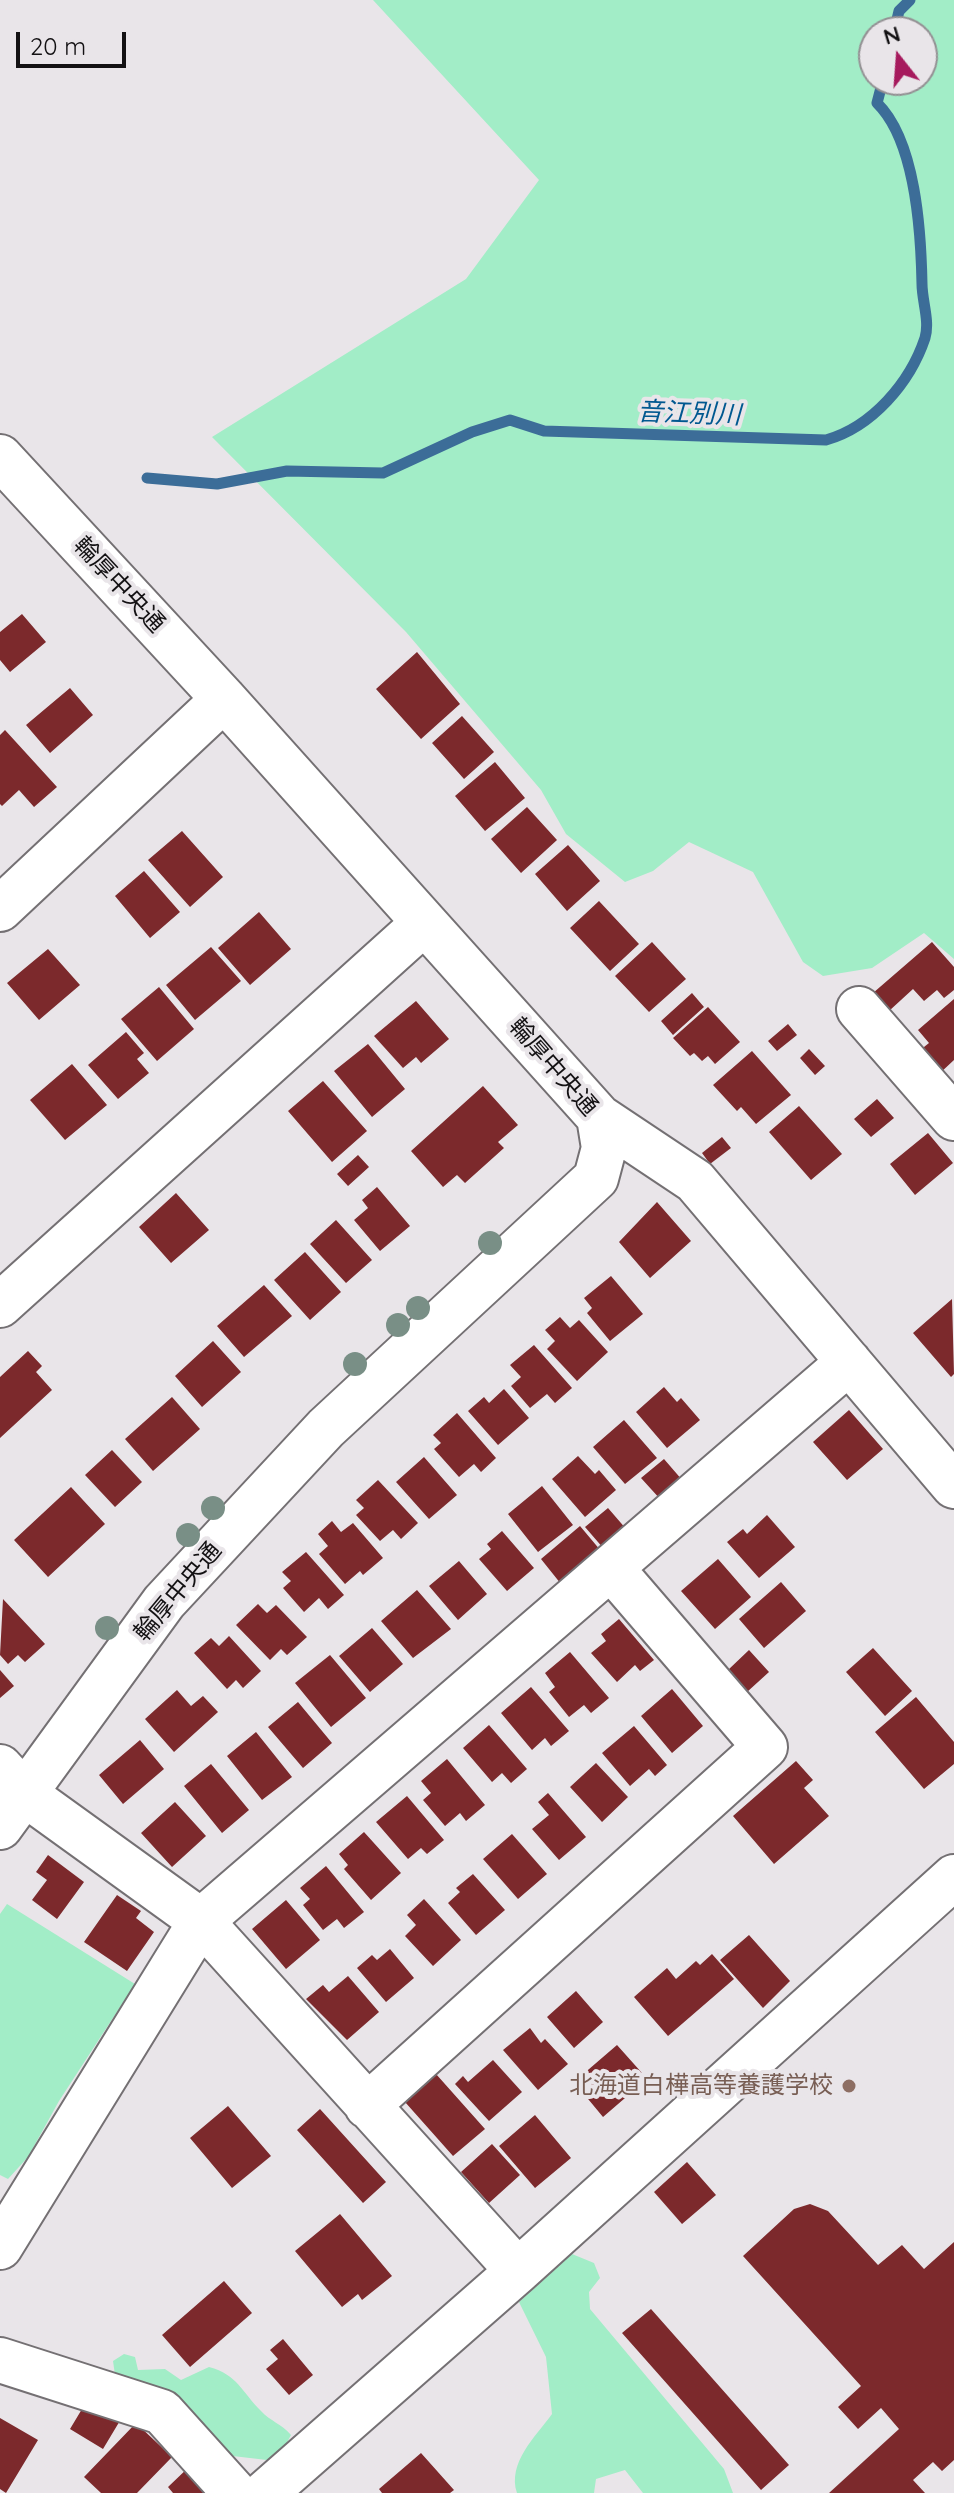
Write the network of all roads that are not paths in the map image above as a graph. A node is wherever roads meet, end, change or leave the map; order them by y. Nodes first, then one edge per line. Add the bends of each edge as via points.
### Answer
1 (0, 457) edge
2 (224, 699) junction
3 (0, 909) edge
4 (424, 923) junction
5 (859, 1009) dead end
6 (599, 1117) junction
7 (954, 1118) edge
8 (5, 1289) edge
9 (849, 1362) junction
10 (954, 1486) edge
11 (611, 1568) junction
12 (8, 1796) edge
13 (954, 1877) edge
14 (201, 1921) junction
15 (367, 2106) junction
16 (0, 2247) edge
17 (518, 2271) junction
18 (0, 2360) edge
19 (235, 2493) edge
20 (265, 2493) edge

1 - 2 street, 輪厚中央通
2 - 3 street
2 - 4 street, 輪厚中央通
4 - 6 street, 輪厚中央通
4 - 8 street
5 - 7 street
6 - 9 street via 695,1181
6 - 12 street, 輪厚中央通 via 604,1148 596,1178 326,1428 164,1602
9 - 10 street
9 - 11 street
11 - 14 street
11 - 15 street via 765,1747
12 - 14 street
13 - 17 street
14 - 15 street
14 - 16 street
15 - 17 street
17 - 20 street
18 - 19 street via 162,2412

